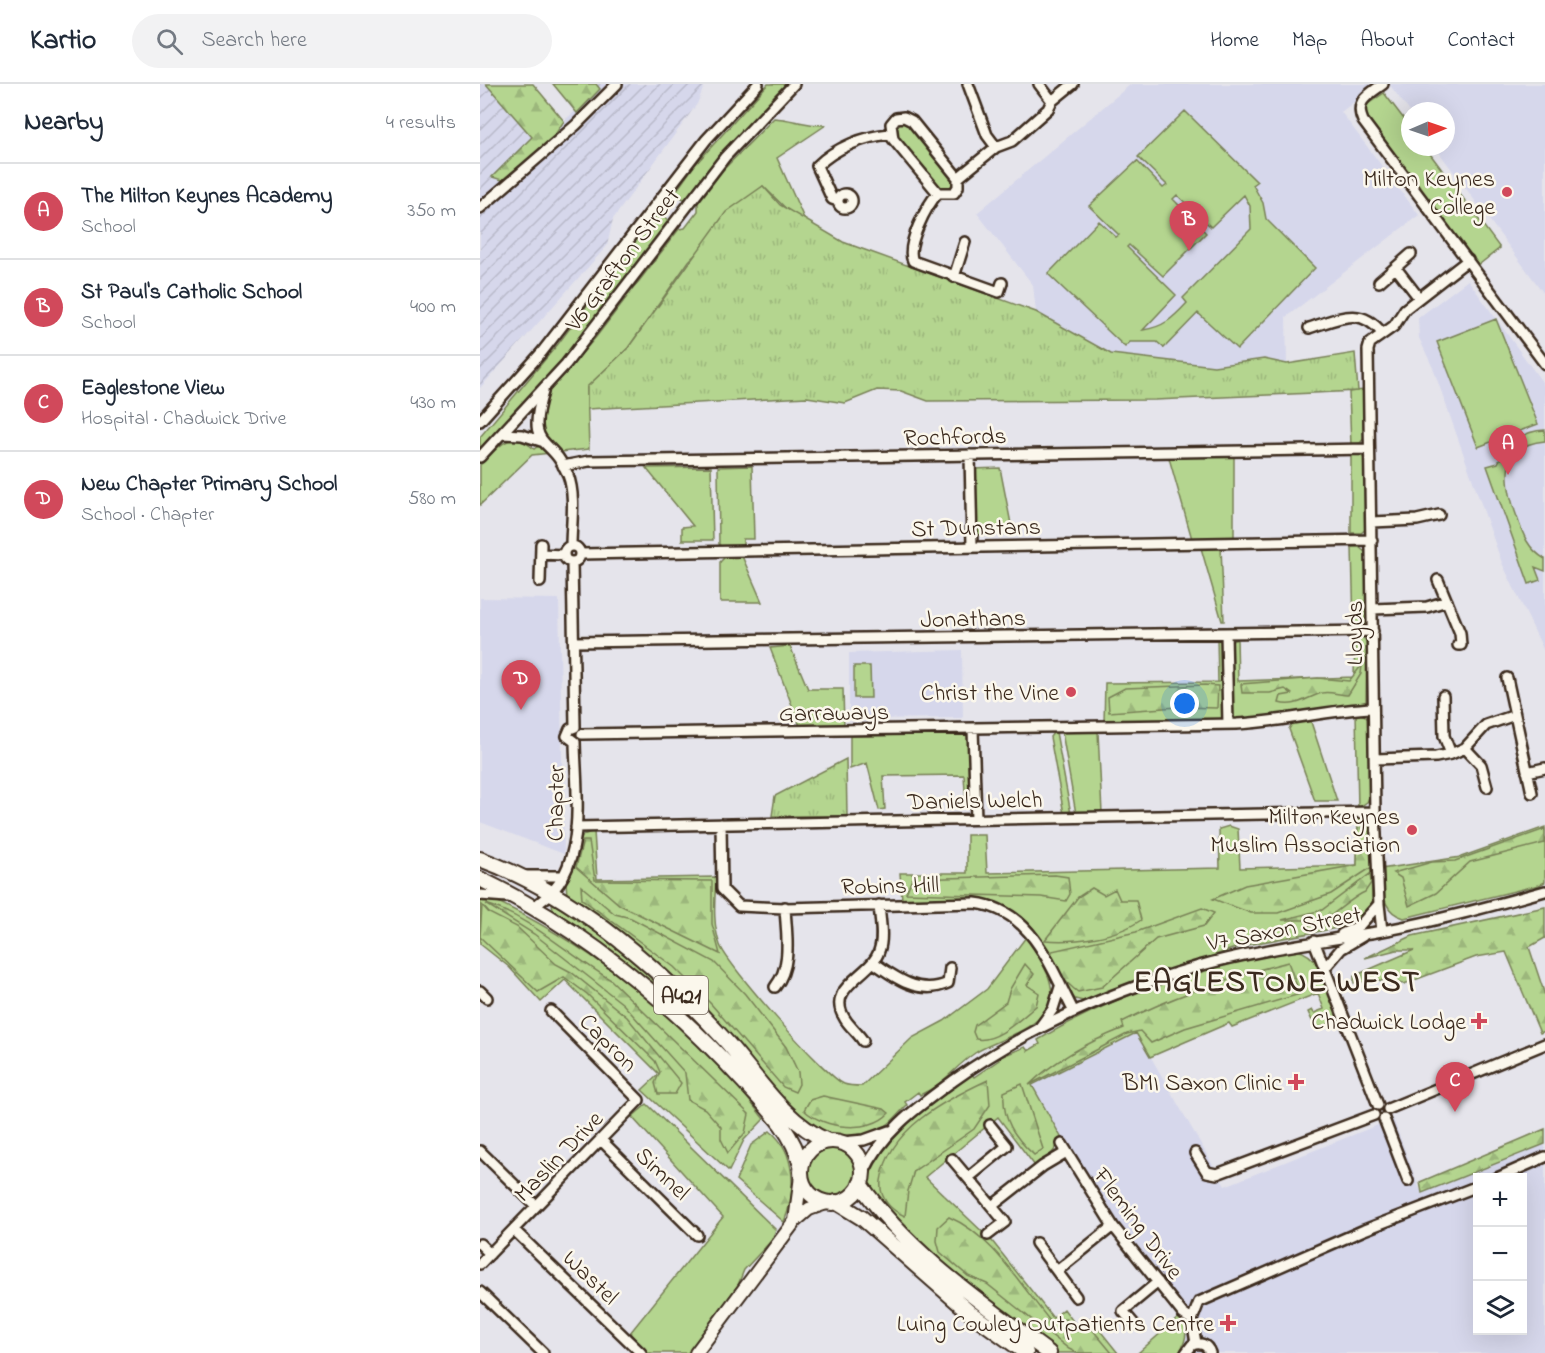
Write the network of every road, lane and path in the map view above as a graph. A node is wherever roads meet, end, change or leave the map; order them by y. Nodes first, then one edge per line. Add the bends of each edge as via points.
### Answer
1 (616, 84) edge
2 (758, 84) edge
3 (794, 84) edge
4 (968, 84) edge
5 (1039, 84) edge
6 (1073, 84) edge
7 (1383, 84) edge
8 (1052, 101) junction
9 (890, 134) junction
10 (996, 147) junction
11 (958, 178) junction
12 (938, 194) junction
13 (838, 201) dead end
14 (480, 208) edge
15 (965, 242) dead end
16 (1411, 254) dead end
17 (1468, 260) junction
18 (1396, 268) junction
19 (954, 277) junction
20 (1379, 282) dead end
21 (1002, 283) dead end
22 (1419, 298) junction
23 (1309, 328) dead end
24 (1379, 336) junction
25 (1545, 364) edge
26 (544, 389) junction
27 (480, 421) edge
28 (502, 434) junction
29 (541, 441) junction
30 (1369, 449) junction
31 (970, 455) junction
32 (480, 457) edge
33 (563, 466) junction
34 (1439, 516) dead end
35 (1372, 522) junction
36 (1372, 540) junction
37 (541, 544) dead end
38 (571, 546) junction
39 (972, 546) junction
40 (541, 554) junction
41 (580, 554) junction
42 (564, 555) junction
43 (572, 562) junction
44 (1438, 580) dead end
45 (540, 582) dead end
46 (1447, 601) junction
47 (1373, 609) junction
48 (1373, 630) junction
49 (1226, 633) junction
50 (574, 642) junction
51 (1458, 645) dead end
52 (1507, 678) dead end
53 (1443, 696) dead end
54 (1373, 708) junction
55 (1515, 715) junction
56 (1228, 724) junction
57 (575, 727) junction
58 (973, 729) junction
59 (582, 734) junction
60 (575, 742) junction
61 (1465, 748) junction
62 (1451, 754) junction
63 (1375, 759) junction
64 (1545, 768) edge
65 (1527, 772) junction
66 (1487, 787) dead end
67 (1532, 793) dead end
68 (1375, 812) junction
69 (976, 819) junction
70 (721, 824) junction
71 (576, 827) junction
72 (483, 863) edge
73 (562, 876) junction
74 (526, 878) junction
75 (480, 879) edge
76 (496, 891) junction
77 (1545, 891) edge
78 (480, 896) edge
79 (533, 900) junction
80 (1378, 904) junction
81 (879, 905) junction
82 (785, 907) junction
83 (1382, 931) junction
84 (1372, 932) junction
85 (1332, 938) junction
86 (1314, 941) junction
87 (873, 962) junction
88 (950, 968) dead end
89 (1324, 969) junction
90 (775, 987) dead end
91 (1060, 987) junction
92 (551, 1011) dead end
93 (1074, 1012) junction
94 (1036, 1031) junction
95 (863, 1041) dead end
96 (1545, 1044) edge
97 (639, 1100) joint
98 (772, 1103) junction
99 (1378, 1105) junction
100 (1388, 1109) junction
101 (1374, 1114) junction
102 (1384, 1119) junction
103 (791, 1125) junction
104 (990, 1125) dead end
105 (889, 1131) junction
106 (601, 1140) junction
107 (828, 1141) junction
108 (842, 1142) junction
109 (480, 1151) edge
110 (1195, 1153) dead end
111 (1545, 1157) edge
112 (952, 1159) dead end
113 (801, 1171) junction
114 (1508, 1173) edge
115 (861, 1179) junction
116 (968, 1179) junction
117 (1408, 1181) dead end
118 (1473, 1188) edge
119 (832, 1202) junction
120 (536, 1206) junction
121 (992, 1206) junction
122 (794, 1222) junction
123 (1113, 1226) junction
124 (514, 1230) junction
125 (697, 1234) dead end
126 (988, 1235) dead end
127 (1036, 1243) dead end
128 (480, 1244) edge
129 (908, 1249) junction
130 (490, 1254) junction
131 (480, 1264) edge
132 (1058, 1271) junction
133 (1158, 1282) junction
134 (480, 1292) edge
135 (1076, 1297) dead end
136 (1192, 1320) junction
137 (1134, 1324) dead end
138 (1196, 1343) junction
139 (543, 1353) edge
140 (641, 1353) edge
141 (696, 1353) edge
142 (1026, 1353) edge
143 (1049, 1353) edge
144 (1186, 1353) edge
145 (1210, 1353) edge

1 - 14 street via 567,133
2 - 27 street, V6 Grafton Street via 667,189 542,352
3 - 26 street, V6 Grafton Street via 725,158 603,319
4 - 10 street via 987,135
5 - 8 street
6 - 8 street
7 - 17 street via 1359,103 1363,121
8 - 10 street via 1012,141
9 - 11 street via 893,121 908,118
9 - 12 street
9 - 13 street via 870,136 826,157 818,166 832,199
10 - 11 street
11 - 12 street via 954,193
12 - 19 street via 926,208 910,256 915,263
15 - 19 street
16 - 18 street
17 - 22 street
17 - 25 street
18 - 20 street
18 - 22 street
19 - 21 street via 999,292
22 - 24 street via 1394,326
23 - 24 street via 1360,316 1374,324
24 - 30 street, Lloyds via 1370,343 1367,361
26 - 28 street, V6 Grafton Street
26 - 29 street via 536,419
28 - 29 street
28 - 32 street, V6 Grafton Street
29 - 33 street
30 - 31 street, Rochfords
30 - 35 street, Lloyds
31 - 33 street, Rochfords via 589,461
31 - 39 street
33 - 38 street via 571,489
34 - 35 street
35 - 36 street, Lloyds
36 - 39 street, St Dunstans
36 - 47 street, Lloyds
37 - 40 street
38 - 41 street via 579,549
38 - 42 street
39 - 41 street, St Dunstans
40 - 42 street
40 - 45 street
41 - 43 street
42 - 43 street
43 - 50 street
44 - 46 street
46 - 47 street via 1427,607
46 - 51 street via 1460,633
47 - 48 street, Lloyds
48 - 49 street, Jonathans
48 - 54 street, Lloyds
49 - 50 street, Jonathans
49 - 56 street
50 - 57 street
52 - 55 street
53 - 62 street via 1443,726
54 - 56 street, Garraways via 1326,711 1275,722
54 - 63 street, Lloyds
55 - 61 street via 1486,725
55 - 65 street
56 - 58 street, Garraways
57 - 59 street
57 - 60 street via 567,736
58 - 59 street, Garraways
58 - 69 street
59 - 60 street via 580,741
60 - 71 street, Chapter
61 - 62 street
61 - 66 street via 1481,765
62 - 63 street
63 - 68 street, Lloyds
64 - 65 street
65 - 67 street
68 - 69 street, Daniels Welch
68 - 80 street, Lloyds
69 - 70 street, Daniels Welch
70 - 71 street, Daniels Welch
70 - 82 street, Robins Hill via 722,889 739,906
71 - 73 street, Chapter via 575,849
72 - 74 highway, A421
73 - 74 street
73 - 79 street, Chapter
74 - 79 highway, A421
75 - 76 highway, A421
76 - 78 street
76 - 79 highway, A421
77 - 83 street, V7 Saxon Street
79 - 98 highway, A421 via 651,992
79 - 98 highway, A421 via 650,963 725,1040
80 - 83 street, Lloyds
80 - 85 street via 1360,925
81 - 82 street, Robins Hill
81 - 87 street via 881,942
81 - 91 street, Robins Hill via 975,903 998,908 1026,926
82 - 90 street via 786,980
83 - 84 street, V7 Saxon Street
84 - 85 street, V7 Saxon Street
84 - 89 street via 1346,945
85 - 86 street, V7 Saxon Street
86 - 89 street
86 - 93 street, V7 Saxon Street via 1199,966
87 - 88 street via 911,986 948,983
87 - 95 street via 846,987 841,998 845,1019
89 - 99 street
91 - 93 street, Robins Hill
91 - 94 street via 1053,1010
92 - 97 street, Capron
93 - 94 street, V7 Saxon Street
94 - 105 street, V7 Saxon Street via 969,1070
96 - 100 street
97 - 106 street, Maslin Drive
98 - 103 highway, A421
99 - 100 street
99 - 101 street
100 - 102 street
101 - 102 street
101 - 110 street via 1217,1174 1206,1172
102 - 117 street
103 - 107 highway, A421
103 - 113 highway, A421
104 - 116 street via 1007,1146
105 - 108 street, V7 Saxon Street via 864,1140
105 - 115 street, V7 Saxon Street via 870,1157
106 - 120 street, Maslin Drive
106 - 125 street, Simnel
107 - 108 highway, A421
107 - 113 highway via 811,1149
108 - 115 highway, A421 via 856,1151
109 - 120 street
111 - 114 street
112 - 116 street
113 - 119 highway, A421 via 808,1191
113 - 122 main road
115 - 119 highway via 850,1197
115 - 129 highway, A421 via 876,1207 895,1224
116 - 121 street
118 - 136 street via 1364,1230 1199,1302
119 - 122 main road via 809,1209
119 - 129 highway, A421
120 - 124 street, Maslin Drive
121 - 123 street, Fleming Drive via 1064,1148
121 - 126 street via 1005,1222
122 - 141 main road
123 - 132 street
123 - 133 street, Fleming Drive
124 - 130 street, Maslin Drive
124 - 140 street, Wastel
127 - 132 street
128 - 130 street
129 - 142 highway, A421 via 969,1312
129 - 143 highway, A421
130 - 131 street, Maslin Drive
132 - 135 street
133 - 136 street, Fleming Drive
133 - 137 street via 1123,1311
134 - 139 street
136 - 138 street
138 - 144 street
138 - 145 street via 1206,1346

